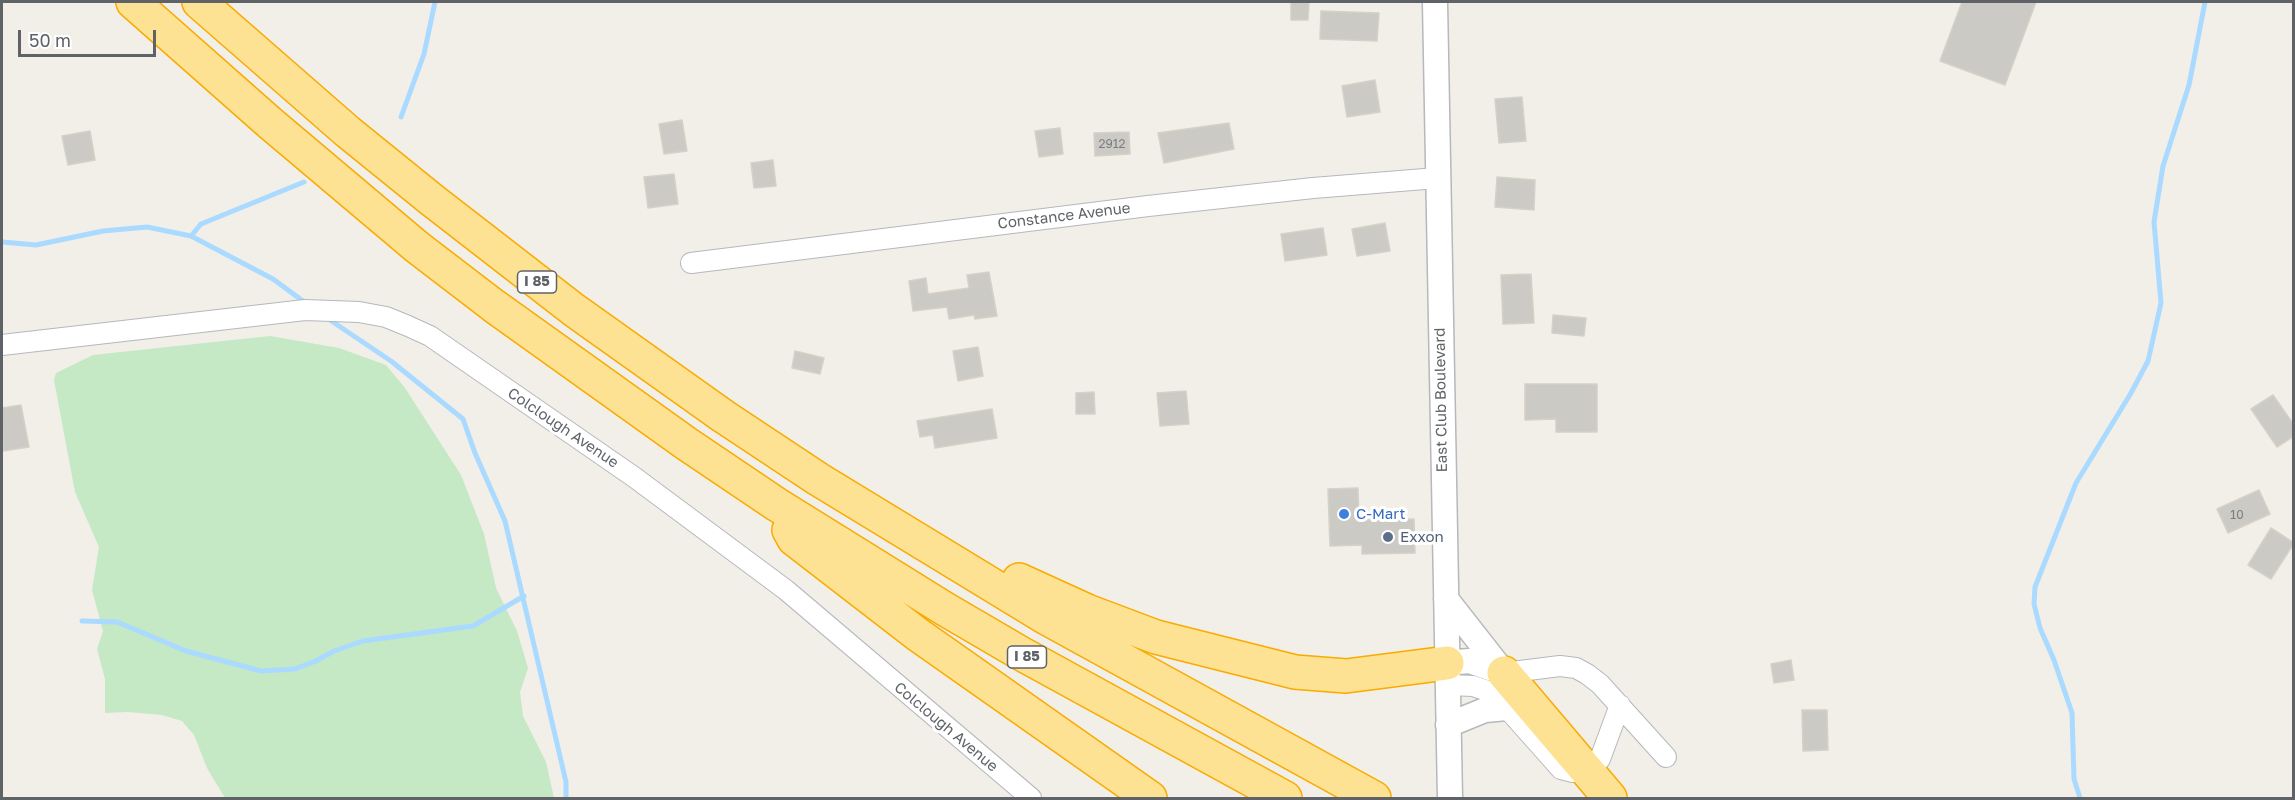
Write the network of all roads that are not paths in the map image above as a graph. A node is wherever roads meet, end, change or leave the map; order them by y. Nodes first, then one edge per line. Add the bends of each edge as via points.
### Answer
1 (133, 2) edge
2 (199, 2) edge
3 (1435, 2) edge
4 (1437, 178) junction
5 (691, 263) dead end
6 (2, 345) edge
7 (776, 504) junction
8 (900, 530) junction
9 (1446, 599) junction
10 (1504, 673) junction
11 (1447, 674) junction
12 (1620, 705) junction
13 (1507, 708) junction
14 (1448, 725) junction
15 (1666, 757) dead end
16 (1588, 772) junction
17 (1449, 788) edge
18 (1031, 798) edge
19 (1150, 798) edge
20 (1286, 798) edge
21 (1374, 798) edge
22 (1610, 798) edge

1 - 7 highway, I 85 via 426,253 580,369
2 - 8 highway, I 85 via 348,132 574,310 723,416
3 - 4 street, East Club Boulevard
4 - 5 street, Constance Avenue via 1148,206
4 - 9 street, East Club Boulevard
6 - 18 street, Colclough Avenue via 305,310 359,312 408,326 430,336 634,477 786,590
7 - 19 highway via 794,539 917,634
7 - 20 highway, I 85 via 1012,649
8 - 11 highway via 1124,626 1191,647 1295,672 1346,676
8 - 21 highway, I 85 via 1043,616
9 - 10 street
9 - 11 street, East Club Boulevard
10 - 11 street via 1469,661
10 - 12 street via 1560,666 1576,668 1600,684
10 - 16 highway
11 - 13 street via 1485,690
11 - 14 street, East Club Boulevard
12 - 15 street
12 - 16 street via 1600,759
13 - 14 street via 1485,710
13 - 16 street via 1561,769
14 - 17 street, East Club Boulevard
16 - 22 highway

